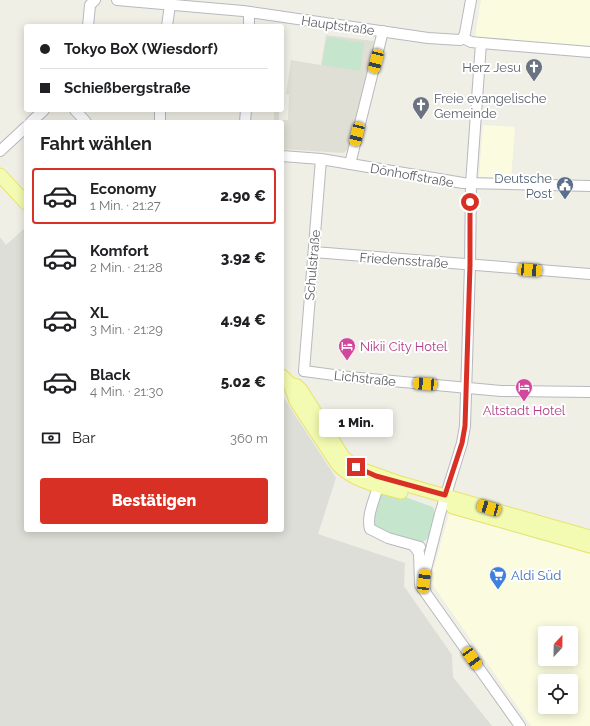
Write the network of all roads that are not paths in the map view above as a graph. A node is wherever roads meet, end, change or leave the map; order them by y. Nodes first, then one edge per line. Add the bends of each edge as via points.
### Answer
1 (95, 0) edge
2 (117, 0) edge
3 (471, 4) edge
4 (170, 5) junction
5 (250, 12) junction
6 (88, 24) edge
7 (167, 24) edge
8 (249, 24) edge
9 (383, 31) junction
10 (463, 38) junction
11 (481, 43) junction
12 (590, 52) edge
13 (42, 112) edge
14 (76, 112) edge
15 (33, 120) edge
16 (84, 120) edge
17 (24, 127) edge
18 (24, 129) edge
19 (0, 142) edge
20 (0, 151) edge
21 (284, 156) edge
22 (321, 159) junction
23 (350, 164) junction
24 (0, 175) edge
25 (471, 184) junction
26 (0, 186) edge
27 (590, 186) edge
28 (24, 201) edge
29 (24, 204) edge
30 (314, 252) junction
31 (470, 265) junction
32 (590, 274) edge
33 (304, 371) junction
34 (286, 380) edge
35 (467, 387) junction
36 (590, 392) edge
37 (378, 486) junction
38 (444, 500) junction
39 (590, 536) edge
40 (414, 546) junction
41 (590, 546) edge
42 (431, 549) junction
43 (426, 593) junction
44 (520, 726) edge

1 - 6 street via 90,6
2 - 4 street, Hauptstraße
3 - 10 street
4 - 5 street, Hauptstraße
4 - 7 street
5 - 8 street
5 - 9 street, Hauptstraße
9 - 10 street, Hauptstraße via 428,38
9 - 23 street
10 - 11 street, Hauptstraße
11 - 12 street, Hauptstraße
11 - 25 street
13 - 15 street
14 - 16 street
17 - 19 street via 10,133
18 - 20 street
21 - 22 street, Dönhoffstraße
22 - 23 street, Dönhoffstraße
22 - 30 street, Schulstraße
23 - 25 street, Dönhoffstraße
24 - 28 main road
25 - 27 street, Dönhoffstraße
25 - 31 street
26 - 29 main road
30 - 31 street, Friedensstraße
30 - 33 street, Schulstraße
31 - 32 street, Friedensstraße
31 - 35 street
33 - 34 street
33 - 35 street, Lichstraße via 363,379
34 - 37 main road via 296,401 338,465 354,477
34 - 38 main road via 301,390 343,457 352,465
35 - 36 street, Lichstraße via 508,391
35 - 38 street via 462,443
37 - 38 main road
37 - 40 street via 370,513 370,529
38 - 39 main road
38 - 41 main road
38 - 42 street
40 - 42 street
40 - 43 street via 418,552 420,585
42 - 43 street via 424,581
43 - 44 street

